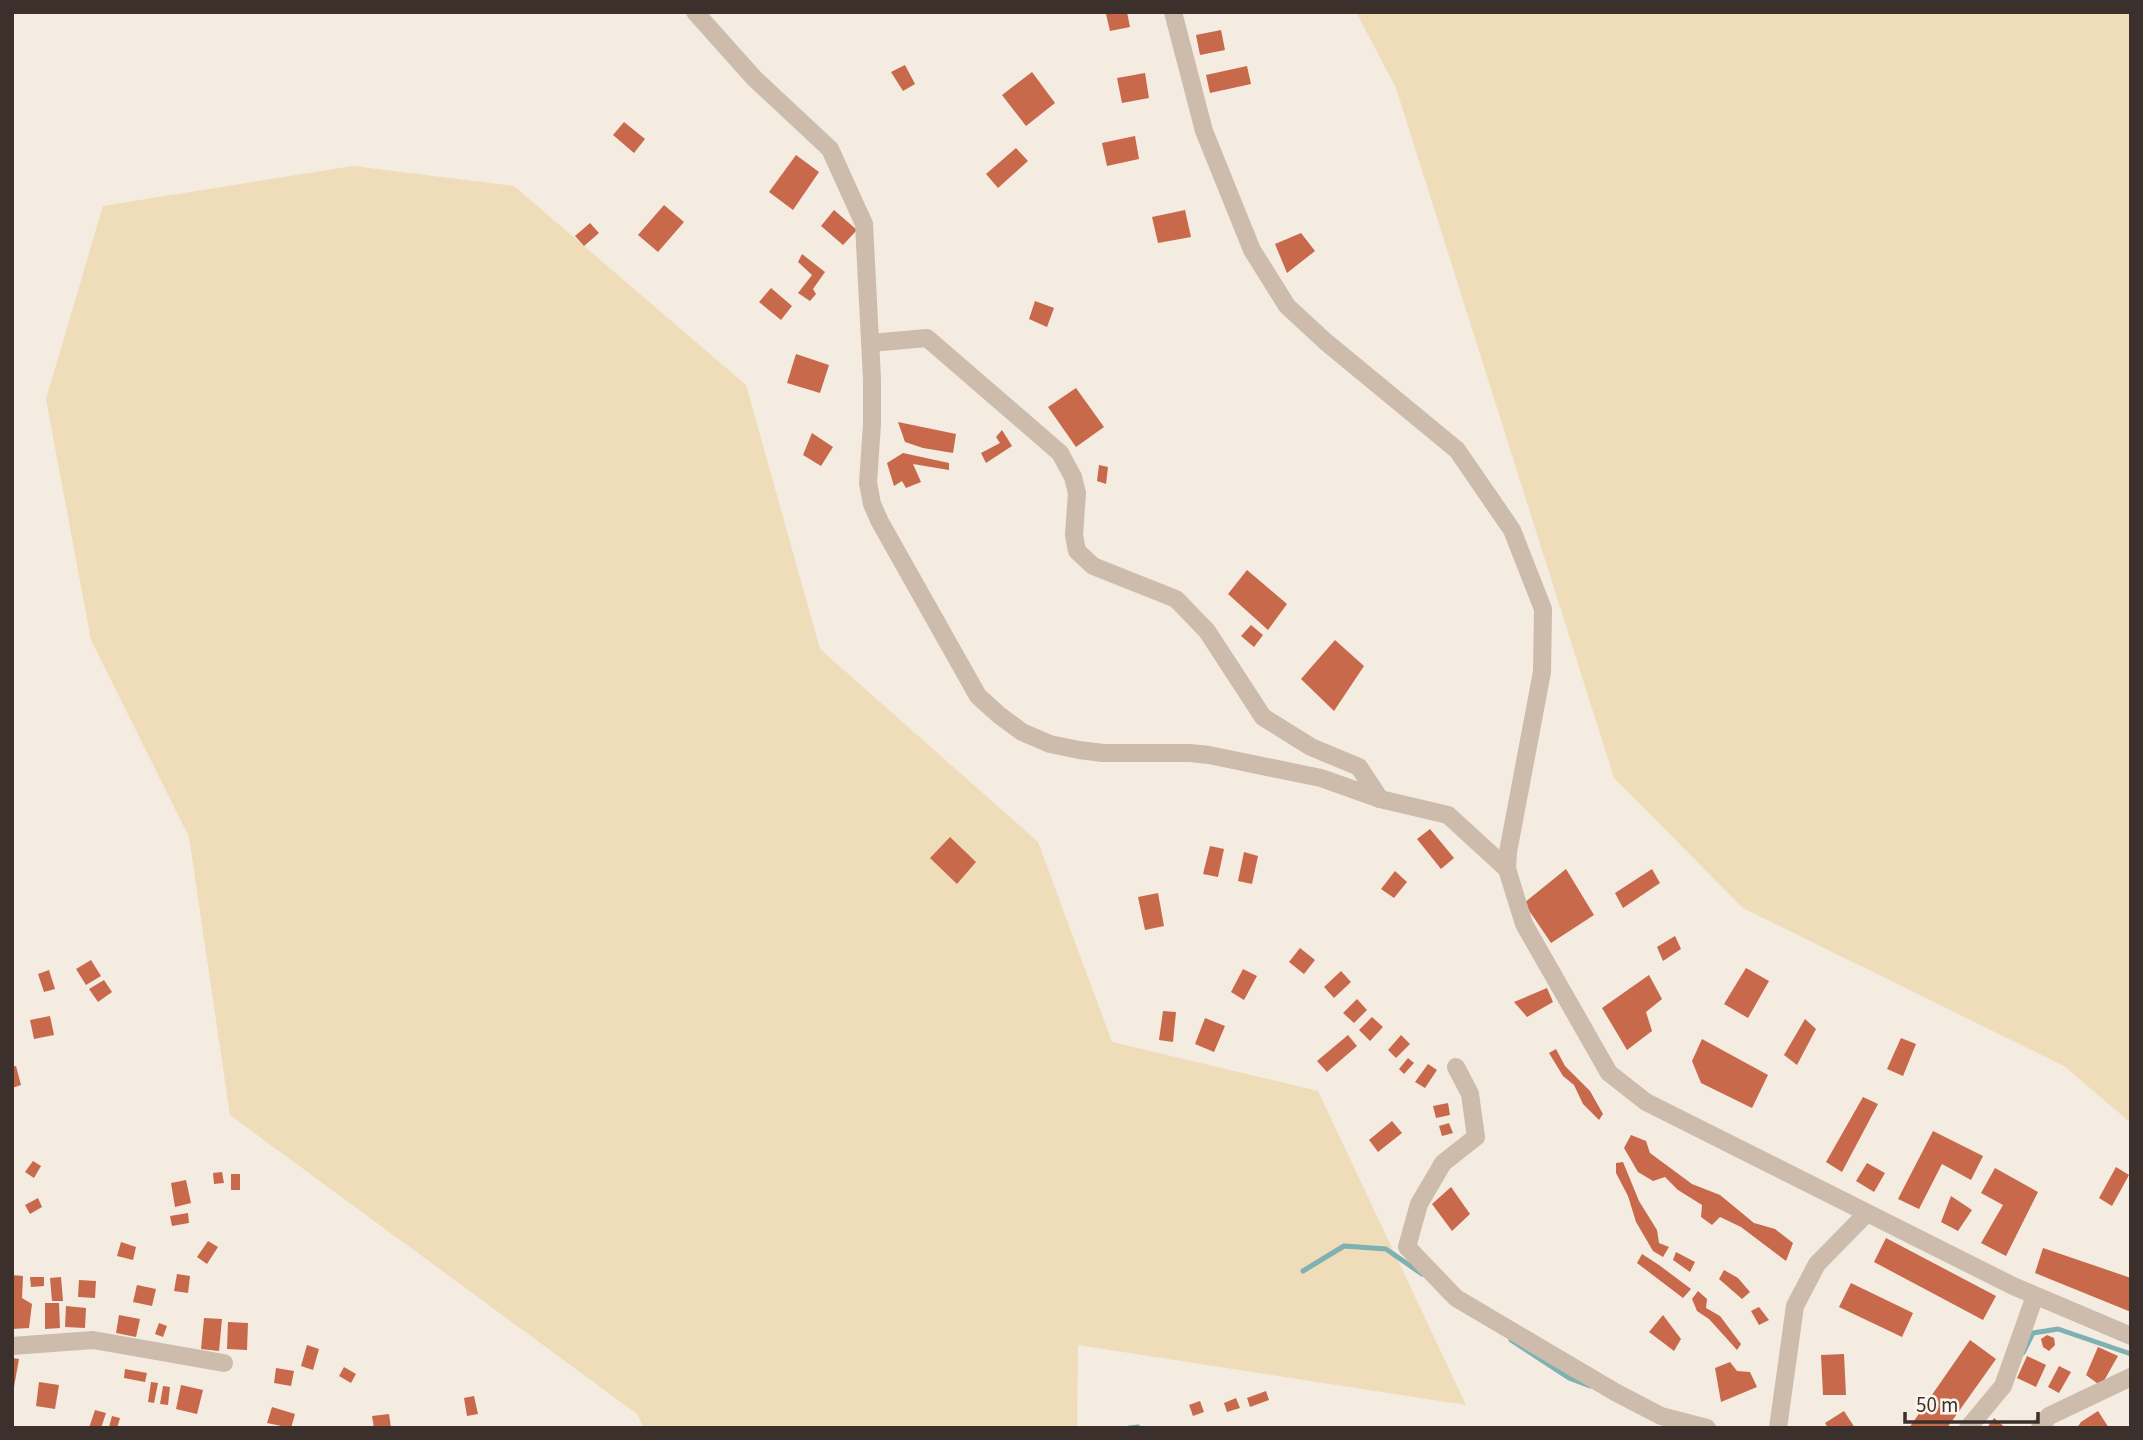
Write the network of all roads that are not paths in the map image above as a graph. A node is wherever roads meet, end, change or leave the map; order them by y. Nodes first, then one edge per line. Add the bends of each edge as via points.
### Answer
1 (695, 12) edge
2 (1172, 12) edge
3 (871, 343) junction
4 (1380, 799) junction
5 (1507, 869) junction
6 (1456, 1067) dead end
7 (1866, 1214) junction
8 (2035, 1296) junction
9 (2131, 1336) edge
10 (12, 1346) edge
11 (224, 1363) dead end
12 (2131, 1377) edge
13 (1659, 1422) edge
14 (1707, 1428) edge
15 (1778, 1428) edge
16 (1968, 1428) edge
17 (2040, 1428) edge

1 - 3 street via 754,78 830,149 864,223
2 - 5 street via 1204,131 1252,250 1287,306 1457,450 1512,530 1543,609 1542,672
3 - 4 street via 927,338 1060,453 1077,493 1077,551 1093,566 1176,599 1207,631 1264,717 1311,747 1359,767
3 - 4 street via 868,483 872,504 978,696 999,715 1050,744 1079,750 1209,755 1321,778
4 - 5 street via 1448,816
5 - 7 street via 1524,924 1609,1073 1646,1102
6 - 13 street via 1470,1094 1476,1137 1443,1163 1419,1204 1407,1247 1457,1298
7 - 8 street
7 - 15 street via 1817,1264 1795,1306
8 - 9 street
8 - 16 street via 2003,1386
10 - 11 street via 93,1340
12 - 17 street via 2049,1416
13 - 14 street

